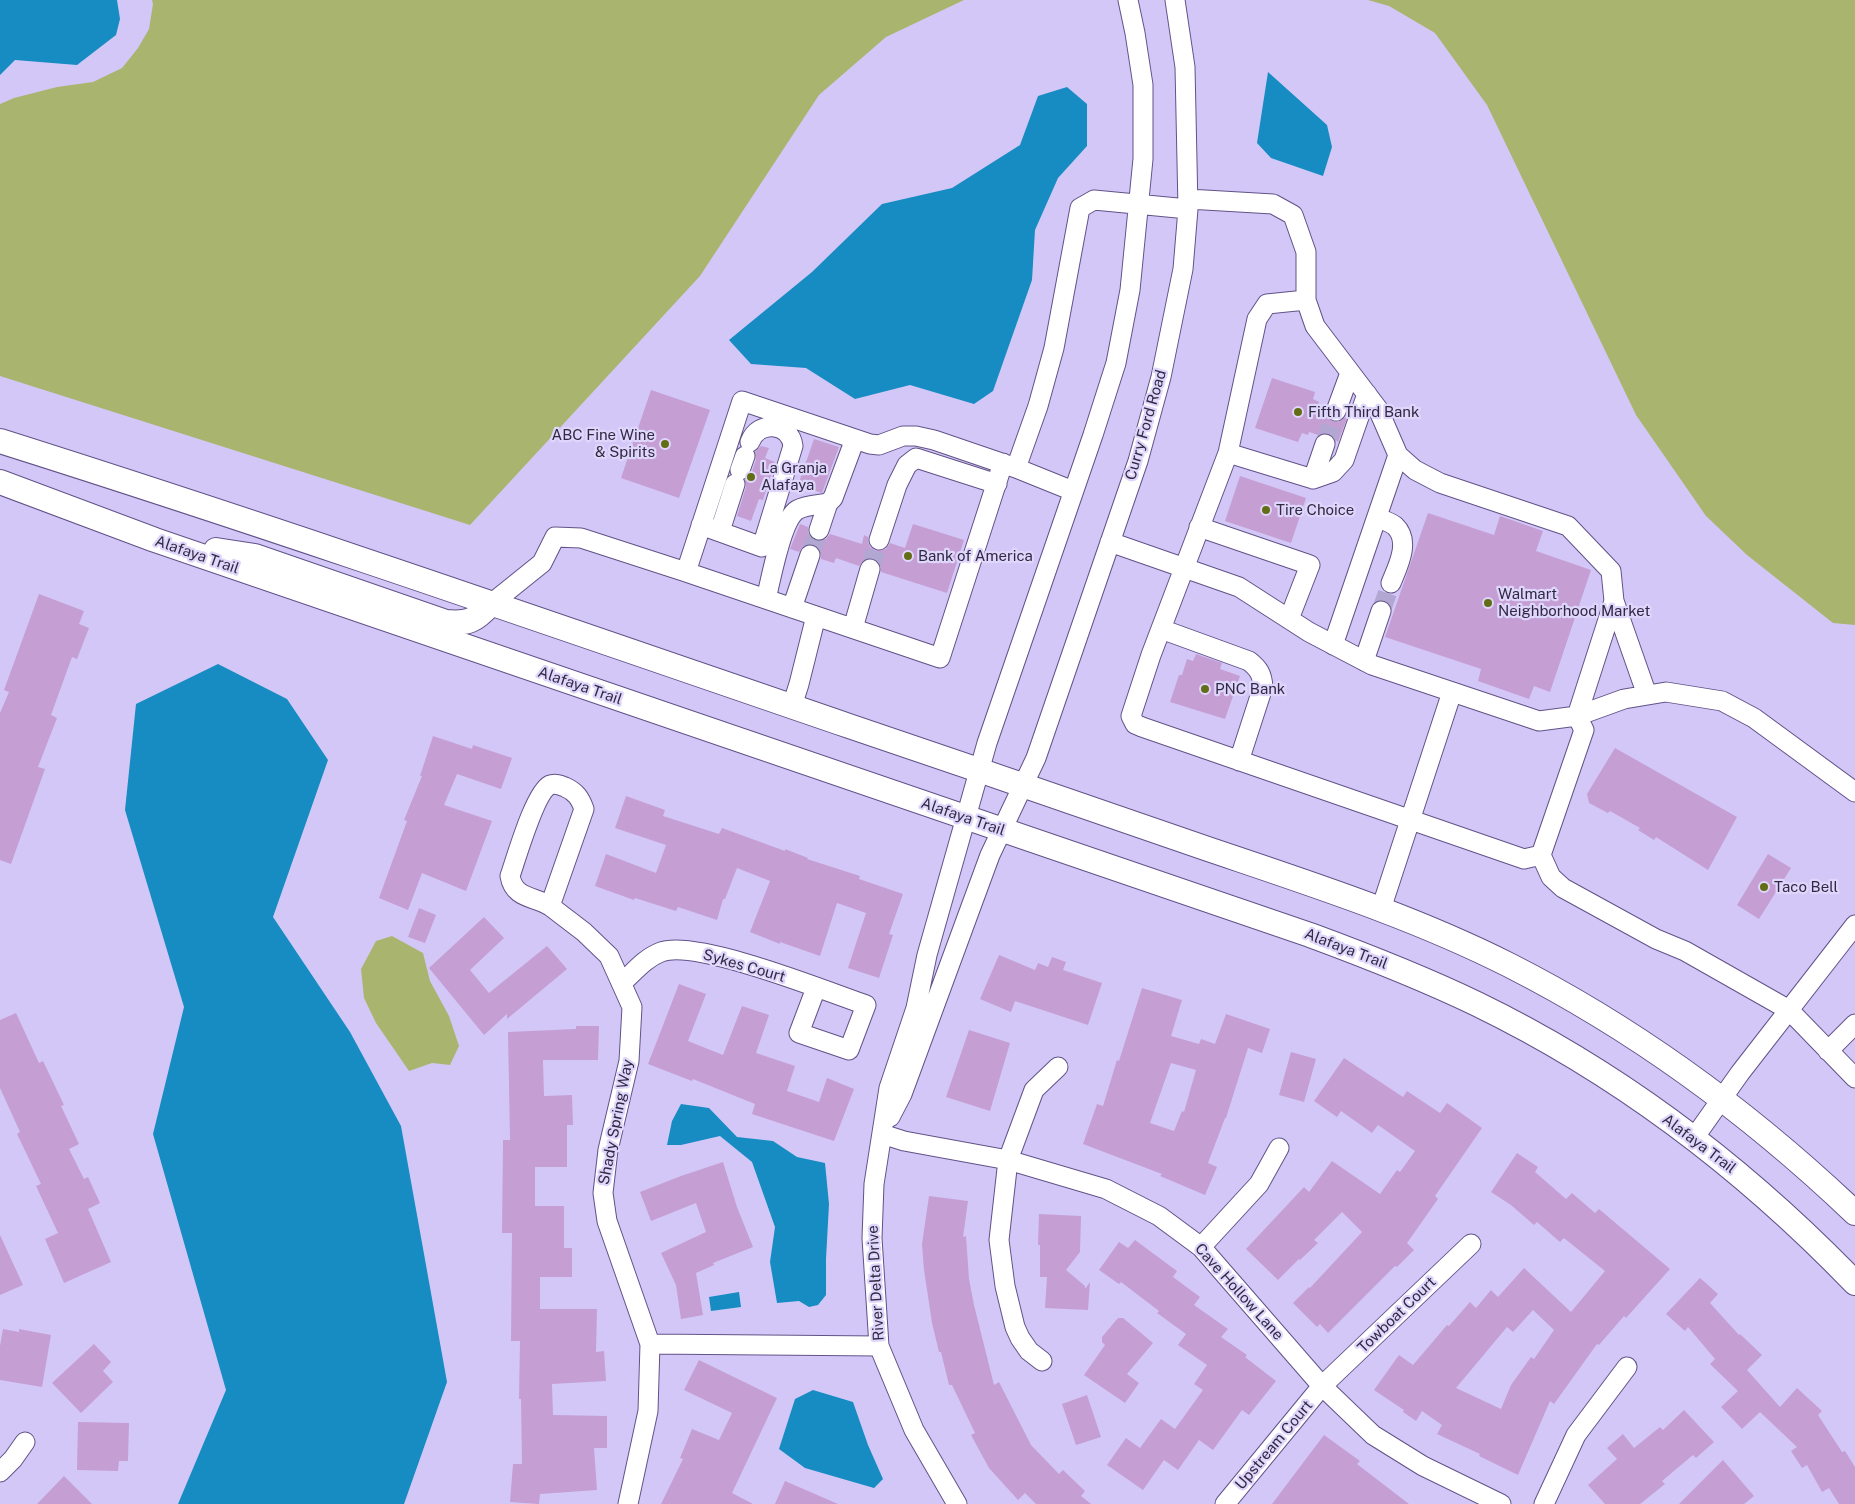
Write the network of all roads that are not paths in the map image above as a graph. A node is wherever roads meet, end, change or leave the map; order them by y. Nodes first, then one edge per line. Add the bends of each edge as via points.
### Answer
1 (1128, 0) edge
2 (1175, 0) edge
3 (1188, 204) junction
4 (1139, 205) junction
5 (1306, 300) junction
6 (1350, 372) junction
7 (1367, 394) junction
8 (1336, 411) tunnel mouth
9 (855, 439) junction
10 (0, 440) edge
11 (1325, 444) tunnel mouth
12 (1228, 453) junction
13 (1398, 455) junction
14 (1010, 466) junction
15 (1313, 479) junction
16 (0, 482) edge
17 (996, 484) junction
18 (1073, 492) junction
19 (828, 504) junction
20 (1377, 517) junction
21 (701, 525) junction
22 (1199, 527) junction
23 (819, 530) tunnel mouth
24 (720, 531) junction
25 (155, 540) junction
26 (879, 540) tunnel mouth
27 (1110, 542) junction
28 (810, 555) tunnel mouth
29 (1183, 567) junction
30 (870, 569) tunnel mouth
31 (686, 572) junction
32 (1391, 583) tunnel mouth
33 (766, 599) junction
34 (1614, 601) junction
35 (491, 604) junction
36 (792, 608) junction
37 (1381, 611) tunnel mouth
38 (816, 616) junction
39 (1290, 619) junction
40 (853, 628) junction
41 (1160, 630) junction
42 (1333, 645) junction
43 (1364, 661) junction
44 (1452, 692) junction
45 (1647, 695) junction
46 (792, 706) junction
47 (1576, 716) junction
48 (1239, 760) junction
49 (979, 770) junction
50 (1023, 785) junction
51 (1855, 792) edge
52 (966, 818) junction
53 (1411, 820) junction
54 (1002, 830) junction
55 (1540, 855) junction
56 (553, 908) junction
57 (1382, 909) junction
58 (1855, 925) edge
59 (622, 983) junction
60 (816, 988) dead end
61 (1789, 1010) junction
62 (1855, 1024) edge
63 (1828, 1051) junction
64 (1058, 1067) dead end
65 (1855, 1078) edge
66 (1722, 1098) junction
67 (882, 1134) junction
68 (1694, 1138) junction
69 (1279, 1148) dead end
70 (1008, 1160) junction
71 (1855, 1212) edge
72 (1471, 1244) dead end
73 (1202, 1247) junction
74 (1855, 1284) edge
75 (650, 1344) junction
76 (879, 1346) junction
77 (1042, 1361) dead end
78 (1627, 1367) dead end
79 (1322, 1386) junction
80 (24, 1442) dead end
81 (0, 1472) edge
82 (628, 1504) edge
83 (957, 1504) edge
84 (1225, 1504) edge
85 (1501, 1504) edge
86 (1544, 1504) edge

1 - 4 street via 1143,85
2 - 3 street, Curry Ford Road via 1185,67
3 - 4 street
3 - 5 street via 1273,204 1293,214 1306,252
3 - 27 street, Curry Ford Road via 1183,269 1161,377 1138,461
4 - 14 street via 1094,200 1080,208 1054,348 1038,406
4 - 18 street via 1130,290 1116,363
5 - 6 street via 1315,326
5 - 12 street via 1267,304 1256,319
6 - 7 street
6 - 8 street
7 - 13 street via 1378,409
7 - 15 street via 1344,460 1333,472
9 - 14 street via 879,445 903,436 916,436
9 - 19 street
9 - 21 street via 742,401
10 - 35 main road via 186,499
11 - 15 street
12 - 15 street
12 - 22 street
13 - 20 street
13 - 34 street via 1415,470 1440,483 1568,526 1611,571
14 - 17 street
14 - 18 street
16 - 25 main road, Alafaya Trail
17 - 26 street via 916,458 907,465 897,485
17 - 40 street via 940,658
18 - 49 street
19 - 23 street
19 - 33 street via 806,507 792,514 783,532
20 - 32 street via 1395,526 1403,538 1401,559
20 - 42 street
21 - 24 street
21 - 31 street
22 - 29 street
22 - 39 street via 1310,565
24 - 24 street via 742,463 756,433 769,427 787,431 794,446 762,547
25 - 35 main road via 254,556 446,622 463,623 476,618
25 - 52 main road, Alafaya Trail
27 - 29 street
27 - 50 street, Curry Ford Road via 1036,758
28 - 36 street
29 - 39 street via 1239,587
29 - 41 street
30 - 40 street
31 - 33 street
31 - 35 street via 581,538 555,537 542,563
33 - 36 street
34 - 45 street
34 - 47 street
35 - 46 main road
36 - 38 street
37 - 43 street
38 - 40 street
38 - 46 street
39 - 42 street
41 - 48 street via 1249,661 1262,675 1263,687
41 - 48 street via 1132,720 1142,727
42 - 43 street
43 - 44 street
44 - 47 street via 1539,721
44 - 53 street
45 - 47 street via 1624,699
45 - 51 street via 1666,692 1722,701 1754,718
46 - 49 main road
47 - 55 street via 1584,730
48 - 53 street
49 - 50 main road
49 - 52 street
50 - 54 street, Curry Ford Road
50 - 57 main road
52 - 54 main road, Alafaya Trail
52 - 67 street, River Delta Drive via 927,955 916,1008 889,1088
53 - 55 street via 1524,859
53 - 57 street
54 - 67 street, River Delta Drive via 902,1094
54 - 68 main road, Alafaya Trail via 1364,954 1424,979 1536,1035
55 - 61 street via 1551,877 1563,888 1656,940 1685,951
56 - 56 street, Shady Spring Way via 584,810 573,791 556,784 551,784 536,801 510,876 511,885 517,891
56 - 59 street, Shady Spring Way via 609,956
57 - 66 main road via 1452,937 1562,993 1619,1026
58 - 61 street
59 - 60 street, Sykes Court via 648,959 662,952 677,950 727,958
59 - 75 street, Shady Spring Way via 632,1006 629,1061 608,1150 603,1193 606,1221
61 - 63 street
61 - 66 street
62 - 63 street
63 - 65 street
64 - 70 street via 1034,1090
66 - 68 street
66 - 71 main road
67 - 70 street, Cave Hollow Lane
67 - 76 street, River Delta Drive via 874,1184 872,1238
68 - 74 main road, Alafaya Trail via 1780,1210
69 - 73 street via 1258,1184
70 - 73 street, Cave Hollow Lane via 1106,1189 1159,1216
70 - 77 street via 999,1240 1005,1286 1020,1338
72 - 79 street, Towboat Court
73 - 79 street, Cave Hollow Lane
75 - 76 street
75 - 82 street, Shady Spring Way via 648,1411
76 - 83 street, River Delta Drive via 914,1430
78 - 86 street via 1576,1435
79 - 84 street, Upstream Court
79 - 85 street, Cave Hollow Lane via 1373,1435 1423,1466
80 - 81 street

